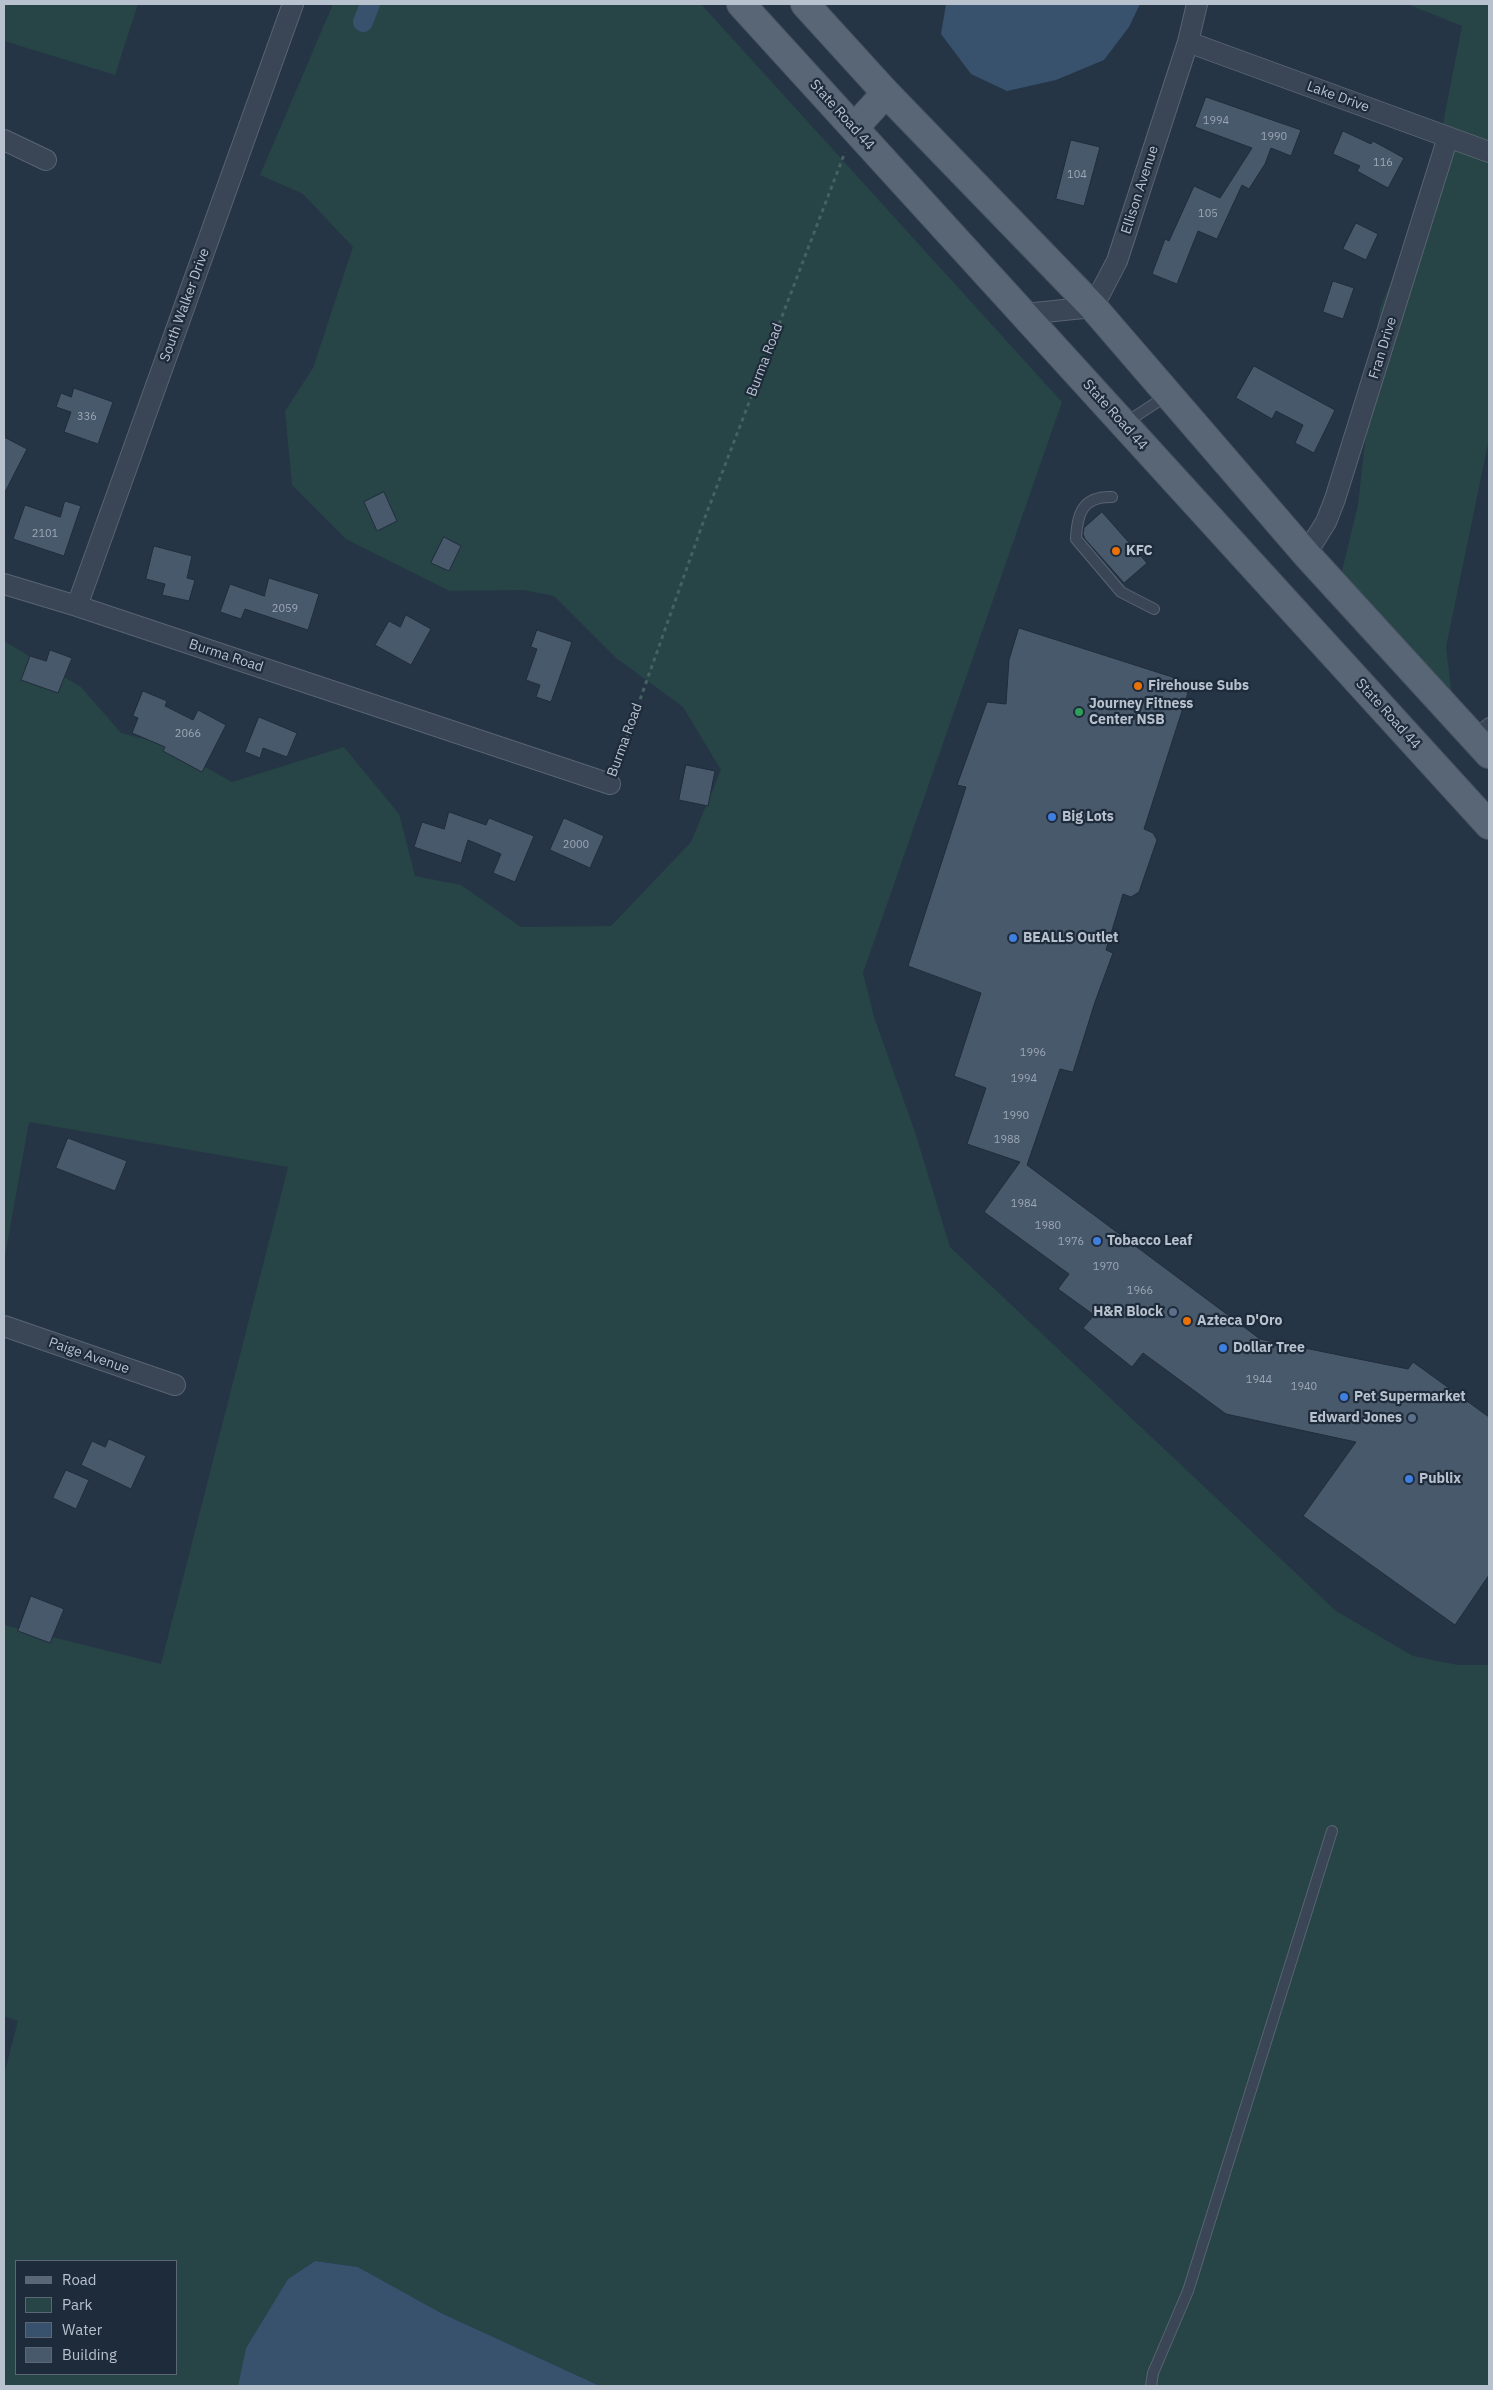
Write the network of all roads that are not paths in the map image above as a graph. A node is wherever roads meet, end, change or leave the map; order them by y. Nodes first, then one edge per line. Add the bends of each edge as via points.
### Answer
1 (293, 4) edge
2 (740, 4) edge
3 (805, 4) edge
4 (1197, 4) edge
5 (1188, 42) junction
6 (886, 93) junction
7 (854, 128) junction
8 (1448, 137) junction
9 (4, 140) edge
10 (1489, 152) edge
11 (46, 160) dead end
12 (1093, 307) junction
13 (1025, 314) junction
14 (1169, 395) junction
15 (1123, 424) junction
16 (1112, 497) dead end
17 (1306, 554) junction
18 (4, 584) edge
19 (77, 606) junction
20 (1154, 609) dead end
21 (1484, 738) edge
22 (610, 784) road end
23 (1489, 825) edge
24 (4, 1326) edge
25 (175, 1385) dead end
26 (1332, 1831) dead end
27 (1151, 2386) edge

1 - 19 street, South Walker Drive
2 - 7 main road, State Road 44
3 - 6 main road
4 - 5 street, Ellison Avenue
5 - 8 street, Lake Drive
5 - 12 street, Ellison Avenue via 1117,261
6 - 7 main road
6 - 12 main road
7 - 13 main road, State Road 44
8 - 10 street, Lake Drive
8 - 17 street, Fran Drive via 1336,499
9 - 11 street
12 - 13 street
12 - 14 main road
13 - 15 main road, State Road 44
14 - 15 lane
14 - 17 main road
15 - 23 main road, State Road 44
16 - 20 lane via 1098,497 1082,508 1076,522 1076,539 1121,592
17 - 21 main road
18 - 19 street, Burma Road
19 - 22 street, Burma Road
24 - 25 street, Paige Avenue
26 - 27 lane via 1188,2291 1153,2373

